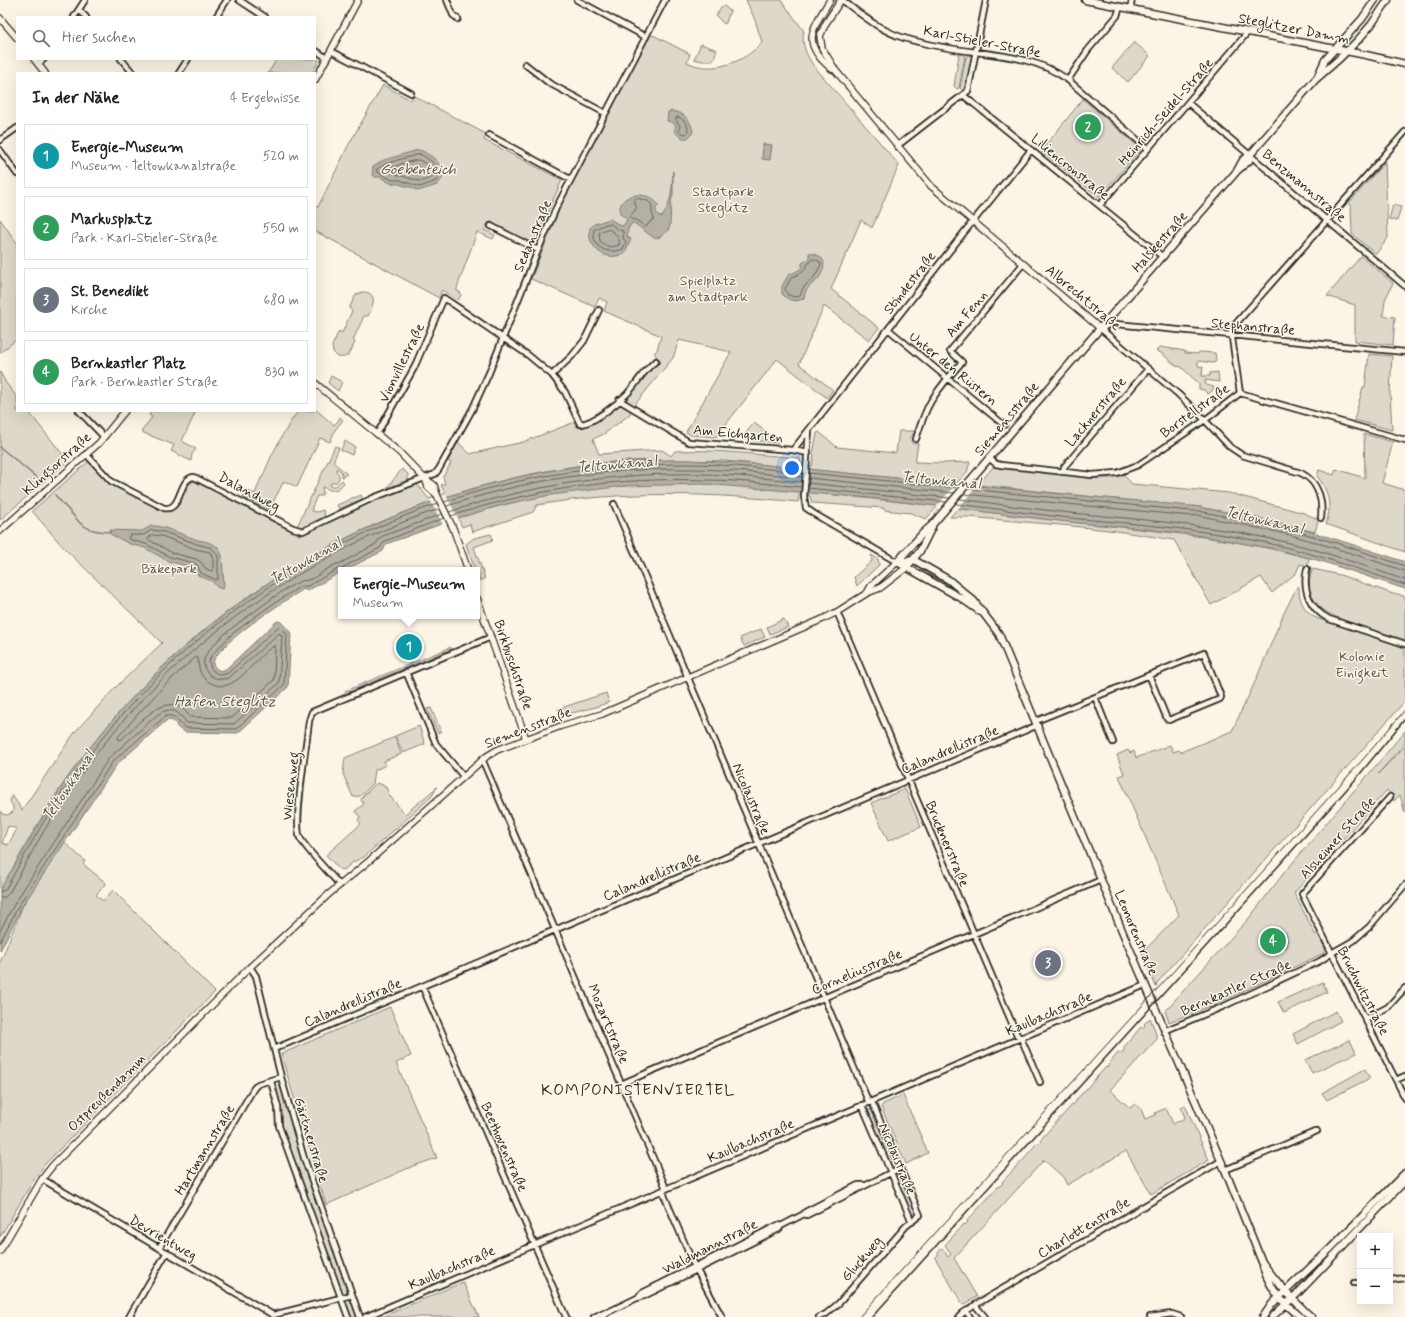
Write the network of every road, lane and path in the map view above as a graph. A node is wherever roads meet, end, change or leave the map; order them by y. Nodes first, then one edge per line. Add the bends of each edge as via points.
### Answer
1 (85, 0) edge
2 (227, 0) edge
3 (239, 0) edge
4 (358, 0) edge
5 (447, 0) edge
6 (577, 0) edge
7 (665, 0) edge
8 (830, 0) edge
9 (841, 0) edge
10 (986, 0) edge
11 (1085, 0) edge
12 (1132, 0) edge
13 (1375, 0) edge
14 (1388, 0) edge
15 (1120, 7) junction
16 (1130, 9) junction
17 (79, 10) junction
18 (75, 16) edge
19 (85, 16) edge
20 (217, 16) edge
21 (263, 16) edge
22 (0, 18) edge
23 (458, 19) dead end
24 (1248, 32) junction
25 (16, 37) edge
26 (646, 37) junction
27 (1335, 49) junction
28 (316, 51) edge
29 (331, 51) junction
30 (1348, 51) junction
31 (976, 52) junction
32 (327, 58) junction
33 (122, 60) edge
34 (187, 60) edge
35 (36, 61) edge
36 (525, 64) dead end
37 (1405, 64) edge
38 (836, 71) junction
39 (44, 72) edge
40 (132, 72) edge
41 (180, 72) edge
42 (316, 78) edge
43 (1316, 79) junction
44 (1068, 80) junction
45 (411, 93) dead end
46 (963, 95) junction
47 (1188, 103) junction
48 (605, 113) junction
49 (16, 129) edge
50 (1405, 132) edge
51 (489, 135) dead end
52 (0, 140) edge
53 (897, 146) junction
54 (1148, 149) junction
55 (0, 150) edge
56 (1031, 150) junction
57 (1250, 155) junction
58 (16, 173) edge
59 (570, 179) junction
60 (1100, 205) junction
61 (1327, 220) junction
62 (972, 222) junction
63 (491, 226) dead end
64 (538, 250) junction
65 (1163, 257) junction
66 (1023, 264) junction
67 (1405, 286) edge
68 (599, 310) dead end
69 (888, 329) junction
70 (1101, 329) junction
71 (1231, 336) junction
72 (504, 339) junction
73 (1405, 352) edge
74 (656, 361) dead end
75 (1148, 369) junction
76 (552, 375) junction
77 (948, 379) junction
78 (316, 384) edge
79 (1240, 393) junction
80 (619, 400) junction
81 (80, 412) edge
82 (124, 412) edge
83 (1205, 420) junction
84 (1004, 425) dead end
85 (809, 431) junction
86 (377, 434) junction
87 (104, 437) junction
88 (916, 439) dead end
89 (1405, 440) edge
90 (794, 450) junction
91 (808, 453) junction
92 (86, 454) junction
93 (990, 458) junction
94 (1063, 472) junction
95 (424, 478) junction
96 (614, 504) dead end
97 (1321, 518) dead end
98 (932, 525) junction
99 (0, 531) edge
100 (914, 560) junction
101 (897, 562) junction
102 (467, 567) edge
103 (906, 568) junction
104 (1307, 569) dead end
105 (867, 593) junction
106 (480, 607) edge
107 (837, 612) junction
108 (985, 615) junction
109 (490, 637) junction
110 (1405, 644) edge
111 (406, 672) junction
112 (1149, 675) junction
113 (687, 678) junction
114 (1095, 697) junction
115 (1037, 723) junction
116 (526, 739) junction
117 (1113, 742) dead end
118 (482, 759) junction
119 (463, 776) junction
120 (908, 780) junction
121 (1390, 797) dead end
122 (758, 844) junction
123 (1101, 880) junction
124 (340, 885) junction
125 (1405, 885) edge
126 (1302, 894) joint
127 (556, 930) junction
128 (974, 934) junction
129 (1332, 953) junction
130 (250, 967) junction
131 (1145, 985) junction
132 (422, 986) junction
133 (1405, 988) edge
134 (824, 998) junction
135 (1365, 1019) junction
136 (1164, 1031) junction
137 (1021, 1038) junction
138 (274, 1049) junction
139 (1405, 1076) edge
140 (281, 1077) junction
141 (1396, 1080) junction
142 (271, 1081) junction
143 (1040, 1082) dead end
144 (621, 1084) junction
145 (1405, 1098) edge
146 (870, 1102) junction
147 (862, 1105) junction
148 (1317, 1131) dead end
149 (1221, 1160) junction
150 (900, 1168) junction
151 (1225, 1170) junction
152 (890, 1172) junction
153 (1405, 1173) edge
154 (42, 1179) junction
155 (1405, 1181) edge
156 (665, 1190) junction
157 (920, 1215) joint
158 (912, 1222) junction
159 (535, 1245) junction
160 (159, 1248) junction
161 (0, 1251) edge
162 (166, 1252) junction
163 (1262, 1262) junction
164 (696, 1268) junction
165 (1405, 1278) edge
166 (1393, 1280) edge
167 (1286, 1291) junction
168 (352, 1295) junction
169 (341, 1298) junction
170 (1279, 1298) junction
171 (1292, 1298) junction
172 (1286, 1304) junction
173 (975, 1305) junction
174 (966, 1311) junction
175 (608, 1312) junction
176 (273, 1316) edge
177 (129, 1317) edge
178 (348, 1317) edge
179 (360, 1317) edge
180 (365, 1317) edge
181 (566, 1317) edge
182 (594, 1317) edge
183 (603, 1317) edge
184 (722, 1317) edge
185 (819, 1317) edge
186 (959, 1317) edge
187 (970, 1317) edge
188 (985, 1317) edge
189 (1150, 1317) edge
190 (1181, 1317) edge
191 (1263, 1317) edge
192 (1272, 1317) edge
193 (1301, 1317) edge
194 (1311, 1317) edge

1 - 17 street
2 - 20 street
3 - 21 street
4 - 29 street
5 - 23 street via 453,15
6 - 26 street
7 - 26 street, Sedanstraße
8 - 38 street via 815,25 812,40 817,55
9 - 31 street, Karl-Stieler-Straße via 868,21 897,35
9 - 38 street via 820,36 822,48
10 - 31 street
11 - 15 main road, Steglitzer Damm
12 - 16 street
13 - 27 main road, Halskestraße
14 - 30 main road, Halskestraße via 1371,25
15 - 16 main road, Steglitzer Damm
15 - 44 street via 1118,14 1088,50
16 - 24 main road, Steglitzer Damm
17 - 18 street
17 - 19 street
22 - 25 street
24 - 27 main road, Steglitzer Damm
24 - 47 street, Heinrich-Seidel-Straße
26 - 48 street, Sedanstraße
27 - 30 main road, Steglitzer Damm
27 - 43 main road, Halskestraße via 1324,62
28 - 32 street
29 - 32 street
29 - 45 street
30 - 37 main road, Steglitzer Damm
30 - 43 main road, Halskestraße
31 - 44 street, Karl-Stieler-Straße via 1036,63 1056,71
31 - 46 street via 968,91
32 - 42 street
33 - 40 street
34 - 41 street
35 - 39 street
36 - 48 street via 549,83
38 - 53 street, Albrechtstraße
43 - 57 main road, Halskestraße
44 - 54 street, Karl-Stieler-Straße
46 - 53 street
46 - 56 street, Liliencronstraße
47 - 54 street, Heinrich-Seidel-Straße
47 - 57 street, Benzmannstraße
48 - 59 street, Sedanstraße
49 - 52 street
50 - 61 street
51 - 59 street
53 - 62 street, Albrechtstraße via 926,181
54 - 60 street, Heinrich-Seidel-Straße
55 - 58 street
56 - 60 street, Liliencronstraße
56 - 62 street, Stindestraße
57 - 61 street, Benzmannstraße
57 - 65 main road, Halskestraße via 1248,163 1237,171
59 - 64 street, Sedanstraße
60 - 65 street, Liliencronstraße
61 - 67 street, Benzmannstraße
61 - 71 street via 1232,328
62 - 66 street, Albrechtstraße
62 - 69 street, Stindestraße
63 - 64 street
64 - 72 street, Sedanstraße
65 - 70 main road, Halskestraße
66 - 70 street, Albrechtstraße
66 - 77 street, Am Fenn via 950,352 962,362
68 - 76 street via 584,342
69 - 77 street, Unter den Rüstern
69 - 85 street, Stindestraße
70 - 71 street, Stephanstraße via 1114,324
70 - 75 street, Albrechtstraße
70 - 93 main road, Siemensstraße
71 - 73 street, Stephanstraße
71 - 79 street, Borstellstraße
72 - 76 street
72 - 86 street, Vionvillestraße via 444,298 414,368
72 - 95 street, Sedanstraße via 453,445 436,472
74 - 80 street
75 - 83 street, Albrechtstraße
75 - 94 street, Lacknerstraße via 1064,467
76 - 80 street via 565,392 580,424 593,420
77 - 84 street, Unter den Rüstern
77 - 88 street, Am Fenn via 930,402
78 - 86 street
79 - 83 street, Borstellstraße
79 - 89 street
80 - 90 street, Am Eichgarten via 689,442
81 - 87 street
82 - 87 street, Klingsorstraße
83 - 94 street, Borstellstraße via 1127,470 1106,475
83 - 97 street, Albrechtstraße via 1240,454 1308,477 1321,497
85 - 90 street, Stindestraße
85 - 91 street
86 - 95 street
87 - 92 street, Klingsorstraße
90 - 91 street
91 - 101 street, Leonorenstraße via 804,497 806,508
92 - 95 street, Dalandweg via 111,481 164,508 174,505 187,480 194,477 300,531 306,531 368,500
92 - 99 street, Klingsorstraße
93 - 94 street, Borstellstraße via 1001,465
93 - 98 main road, Siemensstraße
95 - 102 street via 428,487 437,495 453,528
96 - 113 street, Nicolaistraße
98 - 100 main road, Siemensstraße
98 - 101 main road, Siemensstraße
100 - 101 main road
100 - 103 main road, Siemensstraße
100 - 108 main road, Leonorenstraße via 955,584
101 - 103 main road, Leonorenstraße
101 - 105 street, Siemensstraße
103 - 105 street, Siemensstraße via 880,588
103 - 108 main road, Leonorenstraße via 961,598
104 - 110 street via 1307,594 1310,602 1320,613 1329,619
105 - 107 street, Siemensstraße
106 - 109 street, Birkbuschstraße
107 - 113 street, Siemensstraße
107 - 120 street, Brucknerstraße
108 - 115 main road, Leonorenstraße via 994,624 1004,642
109 - 111 street
109 - 116 street, Birkbuschstraße
111 - 119 street via 436,744
111 - 124 street, Wiesenweg via 312,712 309,721 297,821 298,832 310,851
112 - 112 street, Calandrellistraße via 1204,653 1221,697 1168,720
112 - 114 street, Calandrellistraße
113 - 116 street, Siemensstraße via 602,714
113 - 122 street, Nicolaistraße
114 - 115 street, Calandrellistraße
114 - 117 street
115 - 120 street, Calandrellistraße
115 - 123 main road, Leonorenstraße
116 - 118 street, Siemensstraße
118 - 119 street, Siemensstraße
118 - 127 street, Mozartstraße
119 - 124 street, Siemensstraße
120 - 122 street, Calandrellistraße
120 - 128 street, Brucknerstraße
121 - 126 street, Alsheimer Straße
122 - 127 street, Calandrellistraße
122 - 134 street, Nicolaistraße
123 - 128 street, Corneliusstraße
123 - 131 main road, Leonorenstraße
124 - 130 street, Siemensstraße
125 - 129 street, Bernkastler Straße via 1369,927 1353,941
126 - 129 street, Bruchwitzstraße
127 - 132 street, Calandrellistraße
127 - 144 street, Mozartstraße
128 - 134 street, Corneliusstraße
128 - 137 street, Brucknerstraße via 1017,1035
129 - 135 street, Bruchwitzstraße
129 - 136 street, Bernkastler Straße via 1222,1007
130 - 138 street, Gärtnerstraße via 256,976
130 - 154 street, Ostpreußendamm
131 - 136 main road, Leonorenstraße
131 - 137 street, Kaulbachstraße
132 - 138 street, Calandrellistraße
132 - 159 street, Beethovenstraße
133 - 135 street via 1388,1007
134 - 144 street, Corneliusstraße
134 - 146 street, Nicolaistraße
135 - 141 street, Bruchwitzstraße
136 - 149 main road, Leonorenstraße
137 - 143 street, Brucknerstraße
137 - 146 street, Kaulbachstraße
138 - 140 street, Gärtnerstraße
139 - 141 street
140 - 142 street, Hartmannstraße
140 - 168 street, Gärtnerstraße via 304,1158
141 - 145 street, Bruchwitzstraße
142 - 160 street, Hartmannstraße via 258,1084 254,1088
142 - 169 street, Gärtnerstraße via 278,1107 279,1126
144 - 156 street, Mozartstraße
146 - 147 street, Kaulbachstraße
146 - 150 street, Nicolaistraße
147 - 152 street, Nicolaistraße
147 - 156 street, Kaulbachstraße
148 - 151 street
149 - 151 main road, Leonorenstraße
149 - 173 street, Charlottenstraße
150 - 152 street, Waldmannstraße
150 - 157 street, Nicolaistraße
151 - 163 main road, Leonorenstraße
152 - 158 street, Nicolaistraße
152 - 164 street, Waldmannstraße via 864,1185 858,1185 843,1195 805,1212 779,1229
153 - 167 main road
154 - 160 street, Devrientweg
154 - 161 street, Ostpreußendamm
155 - 171 main road
156 - 159 street, Kaulbachstraße
156 - 164 street, Mozartstraße via 664,1195
157 - 158 street, Gluckweg
158 - 185 street, Gluckweg via 839,1303
159 - 180 street, Kaulbachstraße
159 - 181 street, Beethovenstraße
160 - 162 street, Devrientweg
162 - 176 street, Devrientweg
162 - 177 street
163 - 167 main road, Leonorenstraße
163 - 170 main road, Leonorenstraße via 1269,1283
164 - 175 street, Waldmannstraße
164 - 184 street, Mozartstraße
165 - 166 street
167 - 170 main road
167 - 171 main road, Leonorenstraße
168 - 169 street
168 - 179 street, Gärtnerstraße
169 - 176 street
169 - 178 street, Gärtnerstraße
170 - 172 main road, Leonorenstraße
170 - 191 main road
171 - 172 main road
171 - 194 main road, Leonorenstraße
172 - 192 main road
172 - 193 main road, Leonorenstraße
173 - 174 street, Charlottenstraße
173 - 188 street
174 - 186 street, Charlottenstraße
174 - 187 street
175 - 182 street, Waldmannstraße
175 - 183 street, Waldmannstraße
189 - 190 street via 1172,1314

